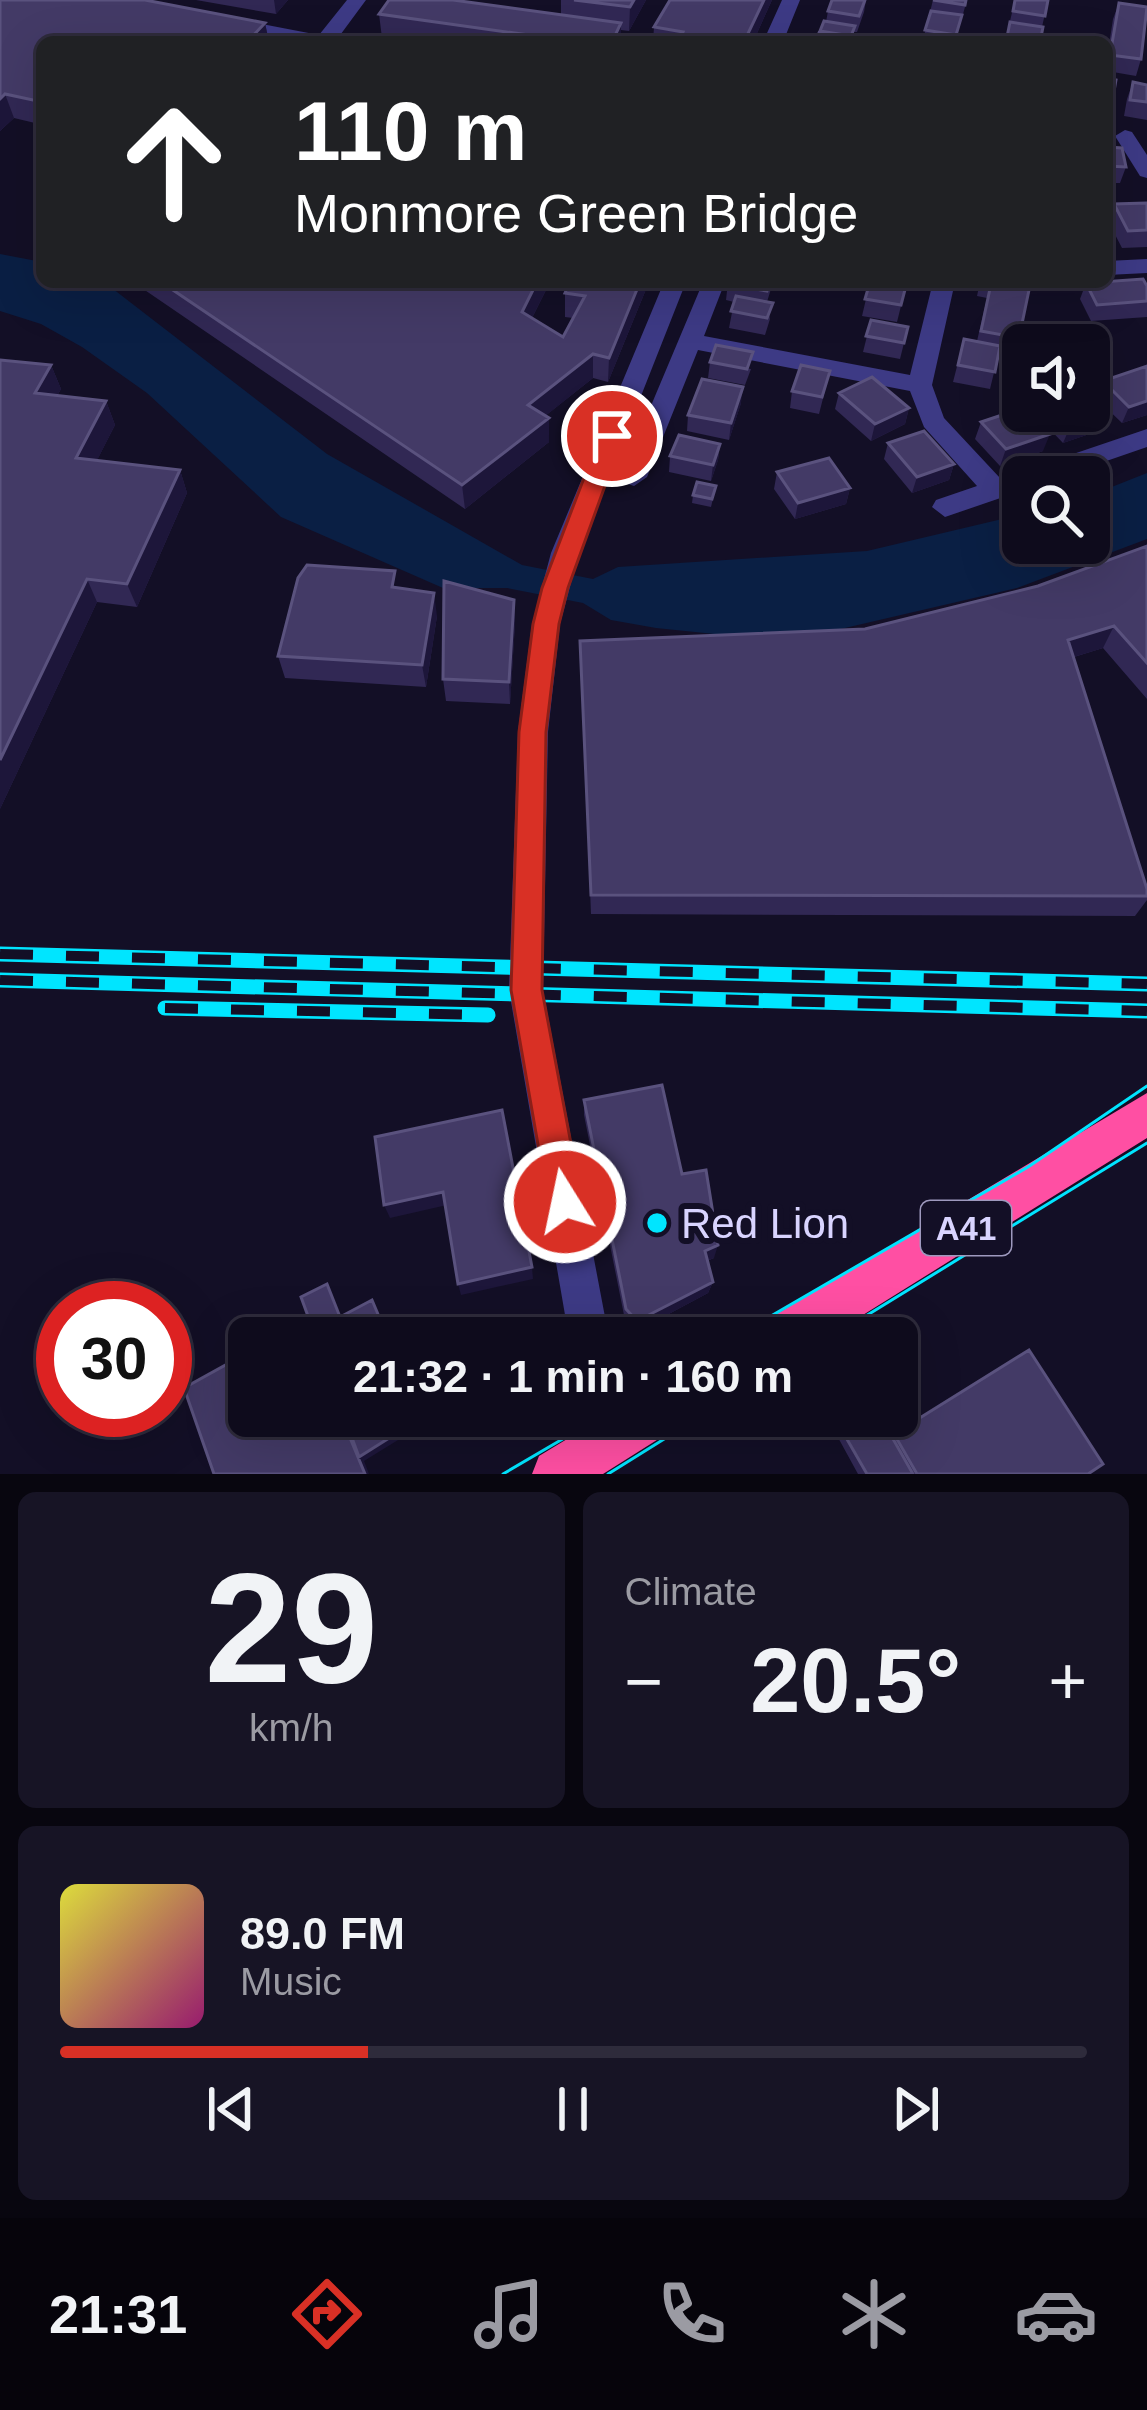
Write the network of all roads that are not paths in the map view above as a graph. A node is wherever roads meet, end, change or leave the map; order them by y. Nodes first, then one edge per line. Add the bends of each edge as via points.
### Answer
1 (357, 0) edge
2 (790, 0) edge
3 (215, 21) edge
4 (293, 36) edge
5 (329, 36) edge
6 (775, 36) edge
7 (1126, 135) edge
8 (1147, 172) edge
9 (1147, 266) edge
10 (1113, 268) edge
11 (673, 288) edge
12 (712, 288) edge
13 (943, 288) edge
14 (691, 341) junction
15 (920, 385) junction
16 (1147, 437) edge
17 (1092, 456) edge
18 (634, 477) dead end
19 (1002, 488) edge
20 (996, 490) junction
21 (945, 507) dead end
22 (1147, 1114) edge
23 (585, 1317) edge
24 (816, 1317) edge
25 (596, 1437) edge
26 (557, 1474) edge

1 - 5 street
2 - 6 street
3 - 4 street
7 - 8 street
9 - 10 street
11 - 23 street via 565,553 520,753 526,990
12 - 14 street
13 - 15 street
14 - 15 street
14 - 18 street
15 - 20 street via 933,421
16 - 17 street
19 - 20 street
20 - 21 street
22 - 24 highway, A41
25 - 26 highway

